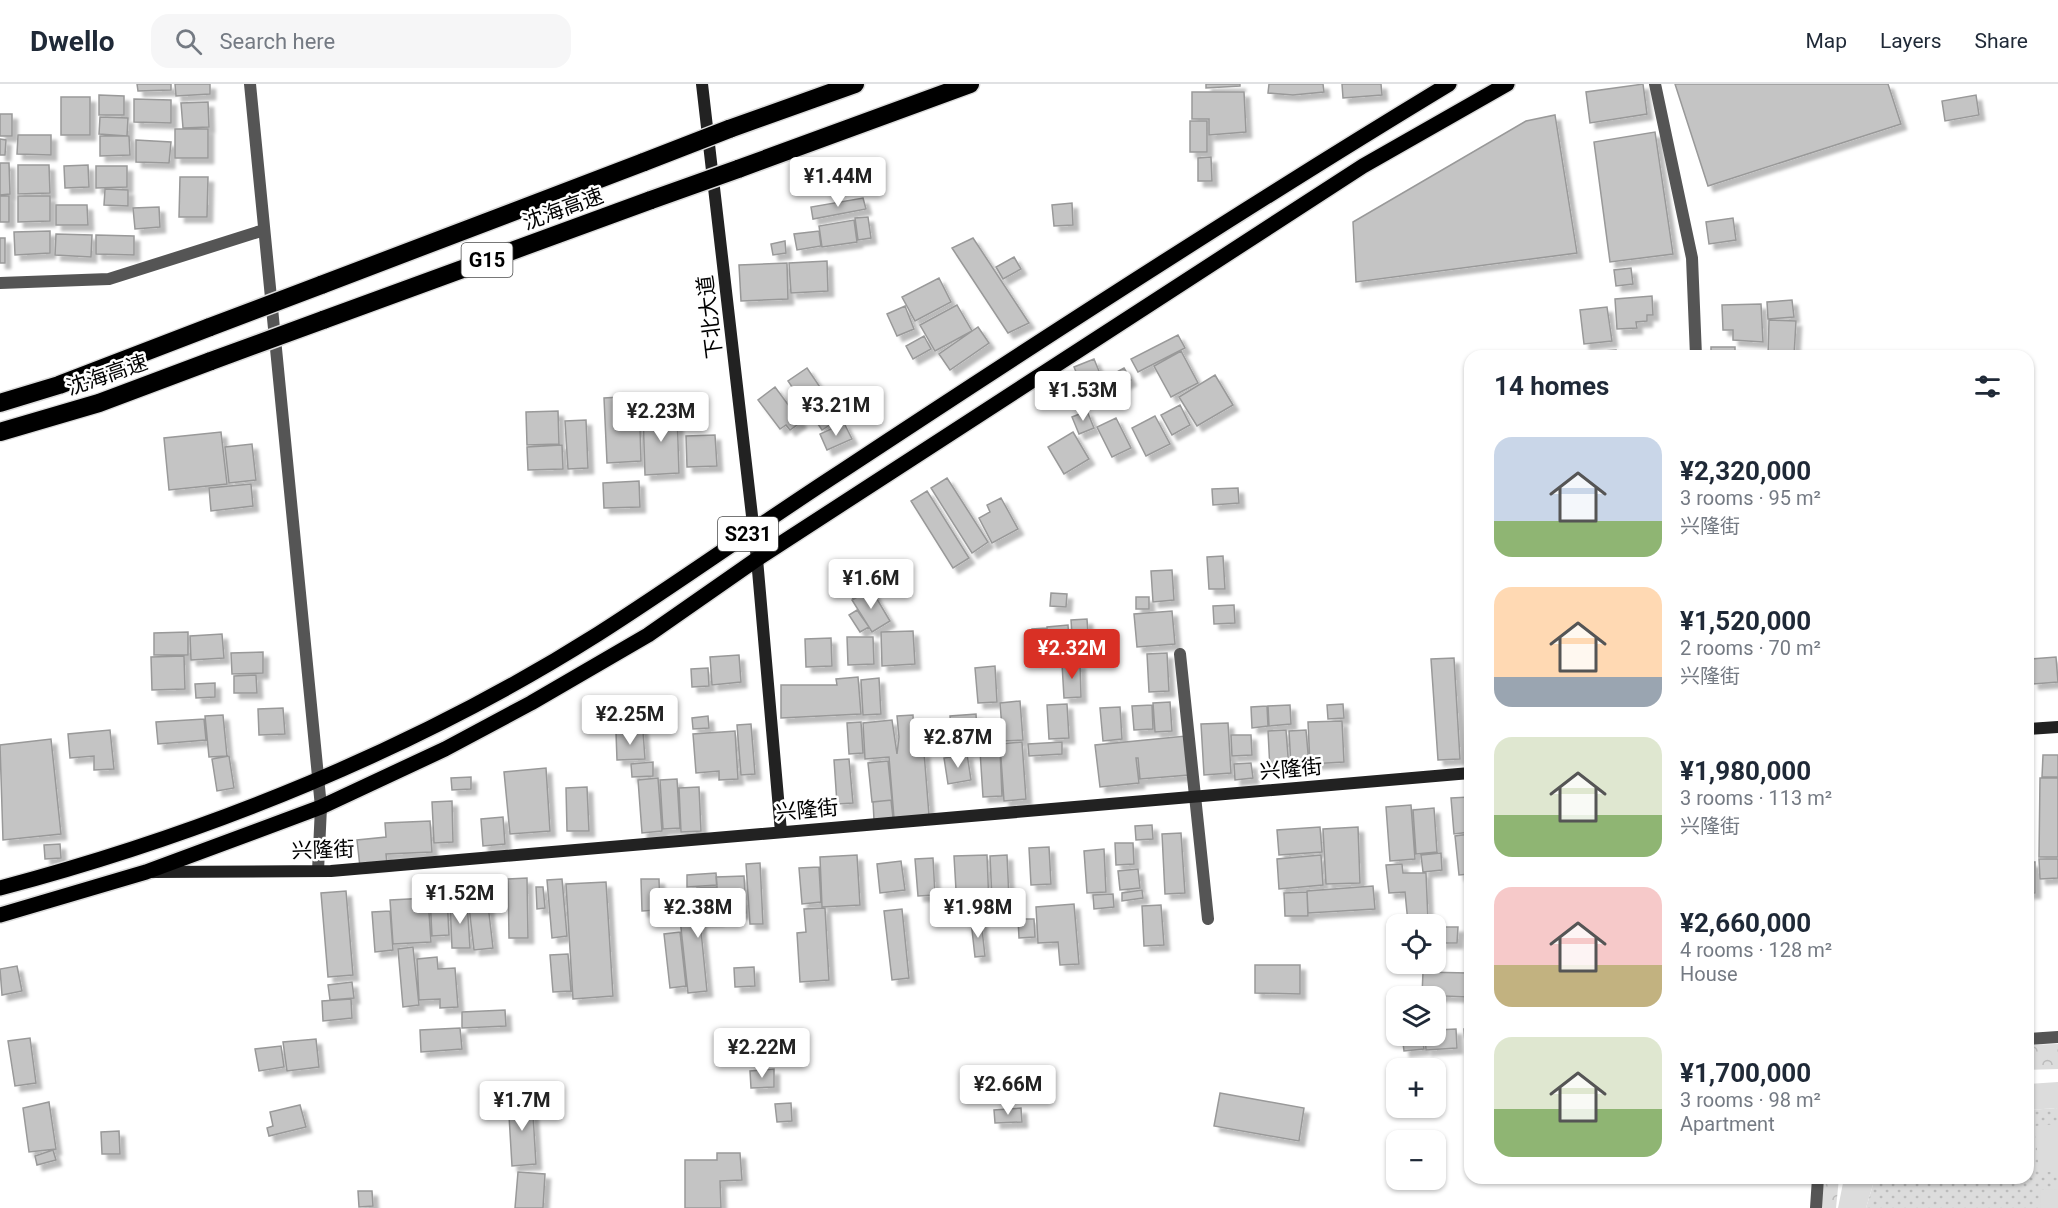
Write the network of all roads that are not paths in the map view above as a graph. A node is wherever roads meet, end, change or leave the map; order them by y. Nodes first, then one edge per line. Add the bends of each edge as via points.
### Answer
1 (250, 84) edge
2 (702, 84) edge
3 (855, 84) edge
4 (970, 84) edge
5 (1449, 84) edge
6 (1507, 84) edge
7 (1655, 84) edge
8 (264, 230) junction
9 (0, 283) edge
10 (1696, 350) edge
11 (0, 403) edge
12 (0, 432) edge
13 (754, 530) junction
14 (757, 559) junction
15 (1180, 654) dead end
16 (2058, 727) edge
17 (2034, 729) edge
18 (1464, 774) edge
19 (318, 779) junction
20 (1197, 797) junction
21 (321, 807) junction
22 (781, 832) junction
23 (318, 871) junction
24 (146, 872) junction
25 (0, 888) edge
26 (0, 915) edge
27 (1208, 918) dead end
28 (2058, 1037) edge
29 (2034, 1039) edge
30 (1818, 1184) edge
31 (1816, 1208) edge

1 - 8 street
2 - 13 street, 下北大道
3 - 11 highway, 沈海高速 / G15, bridge via 58,385
4 - 12 highway, 沈海高速 / G15, bridge via 99,403
5 - 13 main road, S231 via 1328,157
6 - 14 main road, S231 via 1363,166
7 - 10 street via 1692,258
8 - 9 street via 109,279
8 - 19 street
13 - 14 street, 下北大道
13 - 19 main road, S231 via 596,635 451,717
14 - 21 main road, S231 via 591,670 445,749
14 - 22 street, 下北大道
15 - 20 street
16 - 17 street
18 - 20 street, 兴隆街
19 - 21 street
19 - 25 main road, S231 via 140,848
20 - 22 street, 兴隆街
20 - 27 street
21 - 23 street
21 - 24 main road, S231
22 - 23 street, 兴隆街
23 - 24 street, 兴隆街
24 - 26 main road
28 - 29 street
30 - 31 street

